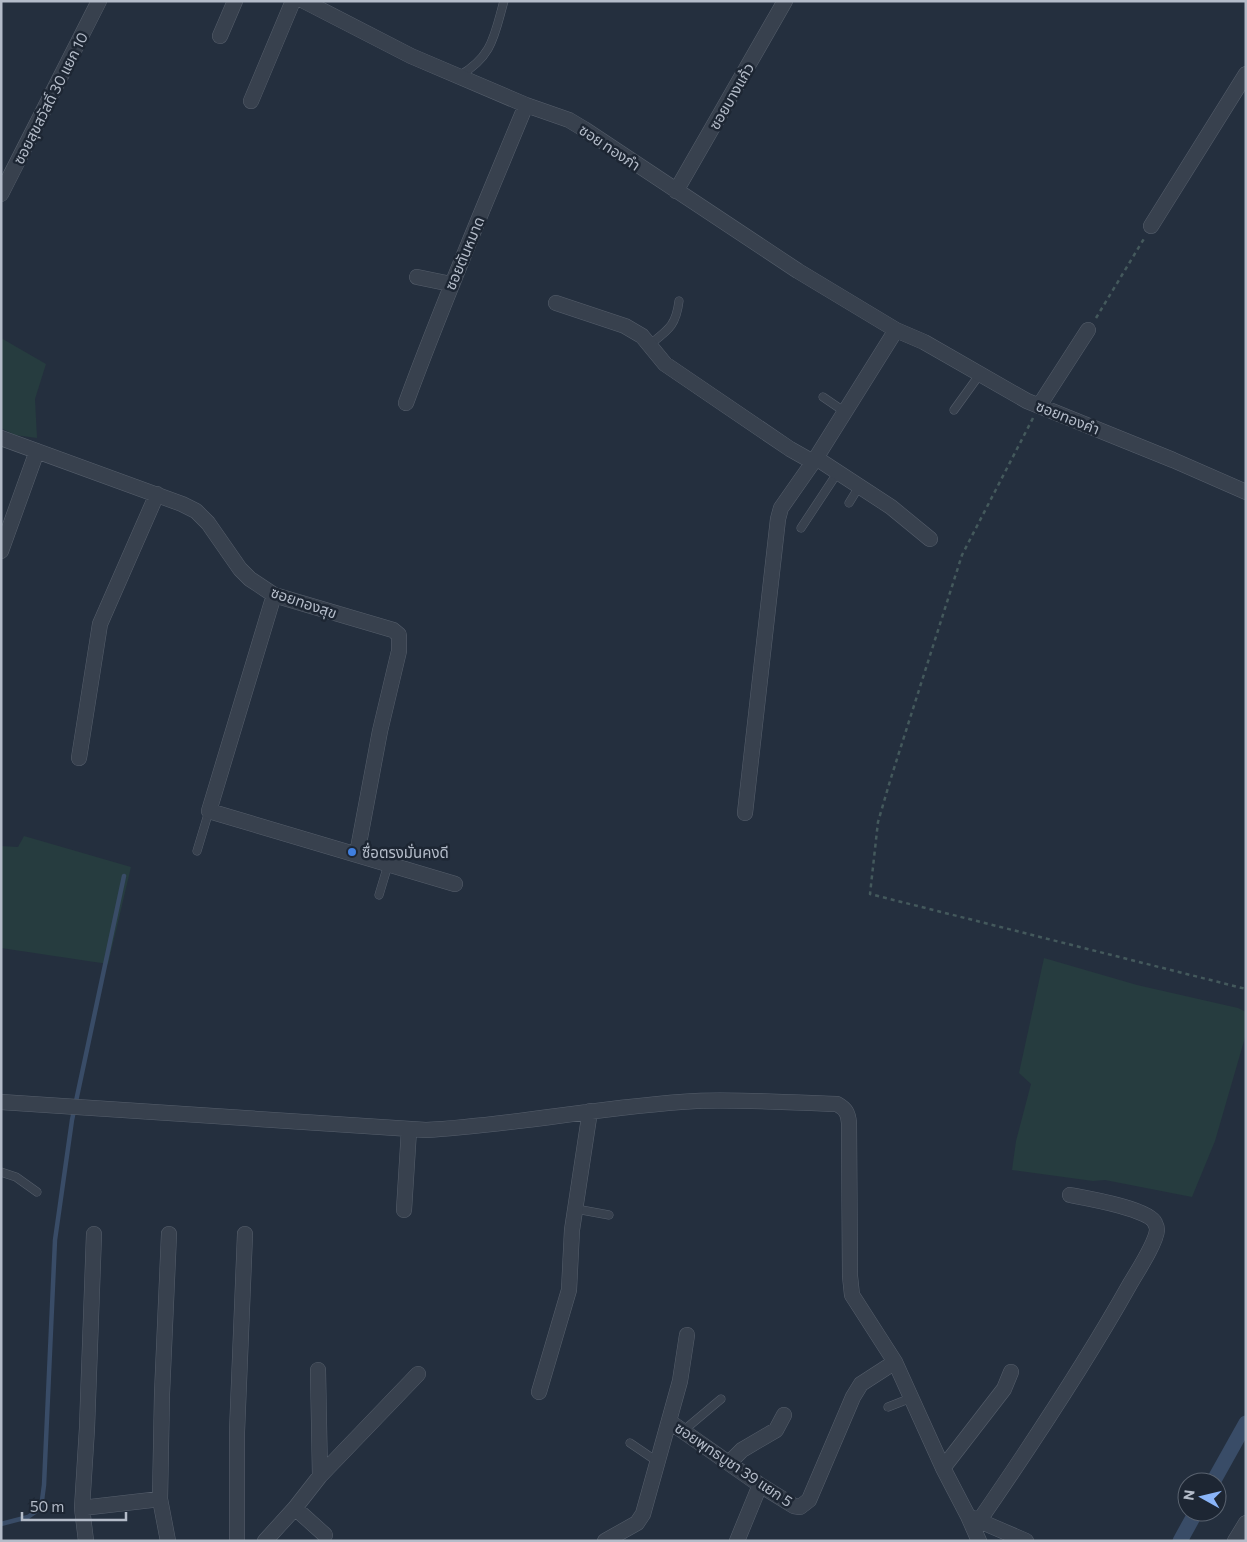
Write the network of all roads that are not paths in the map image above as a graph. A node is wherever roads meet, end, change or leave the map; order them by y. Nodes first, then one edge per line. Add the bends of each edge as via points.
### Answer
1 (99, 1) edge
2 (236, 1) edge
3 (293, 1) edge
4 (304, 1) edge
5 (504, 1) edge
6 (785, 1) edge
7 (220, 36) dead end
8 (1246, 74) edge
9 (459, 76) junction
10 (251, 101) dead end
11 (526, 104) junction
12 (676, 191) junction
13 (1, 194) edge
14 (1151, 226) road end
15 (417, 277) dead end
16 (451, 284) junction
17 (679, 301) dead end
18 (556, 303) dead end
19 (896, 330) junction
20 (1088, 330) road end
21 (649, 345) junction
22 (980, 374) junction
23 (823, 397) dead end
24 (406, 403) dead end
25 (1035, 404) junction
26 (954, 410) dead end
27 (845, 412) junction
28 (1, 438) edge
29 (37, 451) junction
30 (815, 460) junction
31 (838, 472) junction
32 (860, 485) junction
33 (1246, 492) edge
34 (157, 494) junction
35 (849, 503) dead end
36 (802, 528) dead end
37 (930, 539) dead end
38 (1, 551) edge
39 (274, 595) junction
40 (79, 758) dead end
41 (209, 811) junction
42 (745, 813) dead end
43 (197, 851) dead end
44 (357, 854) junction
45 (388, 865) junction
46 (455, 884) dead end
47 (379, 895) dead end
48 (1, 1102) edge
49 (590, 1111) junction
50 (409, 1130) junction
51 (1, 1172) edge
52 (37, 1192) dead end
53 (1070, 1195) dead end
54 (576, 1209) junction
55 (404, 1210) dead end
56 (609, 1214) dead end
57 (94, 1234) dead end
58 (169, 1234) dead end
59 (245, 1234) dead end
60 (687, 1335) dead end
61 (895, 1362) junction
62 (318, 1370) dead end
63 (1011, 1372) dead end
64 (418, 1374) dead end
65 (539, 1392) dead end
66 (911, 1398) junction
67 (721, 1399) dead end
68 (888, 1407) dead end
69 (784, 1415) dead end
70 (670, 1422) junction
71 (683, 1431) junction
72 (630, 1443) dead end
73 (658, 1462) junction
74 (729, 1463) junction
75 (943, 1468) junction
76 (320, 1476) junction
77 (760, 1485) junction
78 (160, 1499) junction
79 (82, 1508) junction
80 (295, 1508) junction
81 (974, 1519) junction
82 (1246, 1523) edge
83 (325, 1535) dead end
84 (86, 1541) edge
85 (168, 1541) edge
86 (237, 1541) edge
87 (265, 1541) edge
88 (605, 1541) edge
89 (737, 1541) edge
90 (979, 1541) edge
91 (1026, 1541) edge
92 (1235, 1541) edge

1 - 13 street, ซอยสุขสวัสดิ์ 30 แยก 10
2 - 7 street
3 - 10 street
4 - 9 street, ซอย ทองภํา via 411,56
5 - 9 lane via 489,49 480,61
6 - 12 street, ซอยบางแก้ว
8 - 14 street
9 - 11 street, ซอย ทองภํา
11 - 12 street, ซอย ทองภํา via 569,120
11 - 16 street, ซอยตันหมาด
12 - 19 street, ซอย ทองภํา via 798,272
15 - 16 street
16 - 24 street, ซอยตันหมาด
17 - 21 lane via 677,318
18 - 21 street via 625,326 642,336
19 - 22 street, ซอยทองคำ
19 - 27 street
20 - 25 street
21 - 30 street via 665,364 790,449
22 - 25 street, ซอยทองคำ
22 - 26 lane
23 - 27 lane
25 - 33 street, ซอยทองคำ
27 - 30 street
28 - 29 street, ซอยทองสุข
29 - 34 street, ซอยทองสุข
29 - 38 street
30 - 31 street
30 - 42 street via 781,508 778,519
31 - 32 street
31 - 36 lane
32 - 35 lane
32 - 37 street
34 - 39 street, ซอยทองสุข via 196,511 240,569
34 - 40 street via 100,624
39 - 41 street
39 - 44 street, ซอยทองสุข via 393,630 399,635 399,651
41 - 43 lane
41 - 44 street
44 - 45 street
45 - 46 street
45 - 47 lane
48 - 50 street
49 - 50 street via 458,1128
49 - 54 street
49 - 61 street via 696,1101 837,1104 843,1107 849,1123 852,1296
50 - 55 street
51 - 52 lane via 16,1177
53 - 81 street via 1147,1214 1155,1220 1157,1231 1097,1342
54 - 56 lane
54 - 65 street via 569,1290
57 - 79 street
58 - 78 street
59 - 86 street via 237,1432
60 - 70 street
61 - 66 street
61 - 77 street, ซอยพุทธบูชา 39 แยก 5 via 861,1384 852,1397 810,1500 800,1507 794,1506
62 - 76 street
63 - 75 street via 1004,1389
64 - 76 street
66 - 68 lane
66 - 75 street
67 - 71 lane
69 - 74 street via 776,1430 742,1450
70 - 71 street, ซอยพุทธบูชา 39 แยก 5
70 - 73 street
71 - 74 street, ซอยพุทธบูชา 39 แยก 5
72 - 73 lane
73 - 88 street via 643,1514 637,1523
74 - 77 street, ซอยพุทธบูชา 39 แยก 5
75 - 81 street
76 - 80 street
77 - 89 street
78 - 79 street
78 - 85 street
79 - 84 street
80 - 83 street
80 - 87 street
81 - 90 street
81 - 91 street
82 - 92 street

